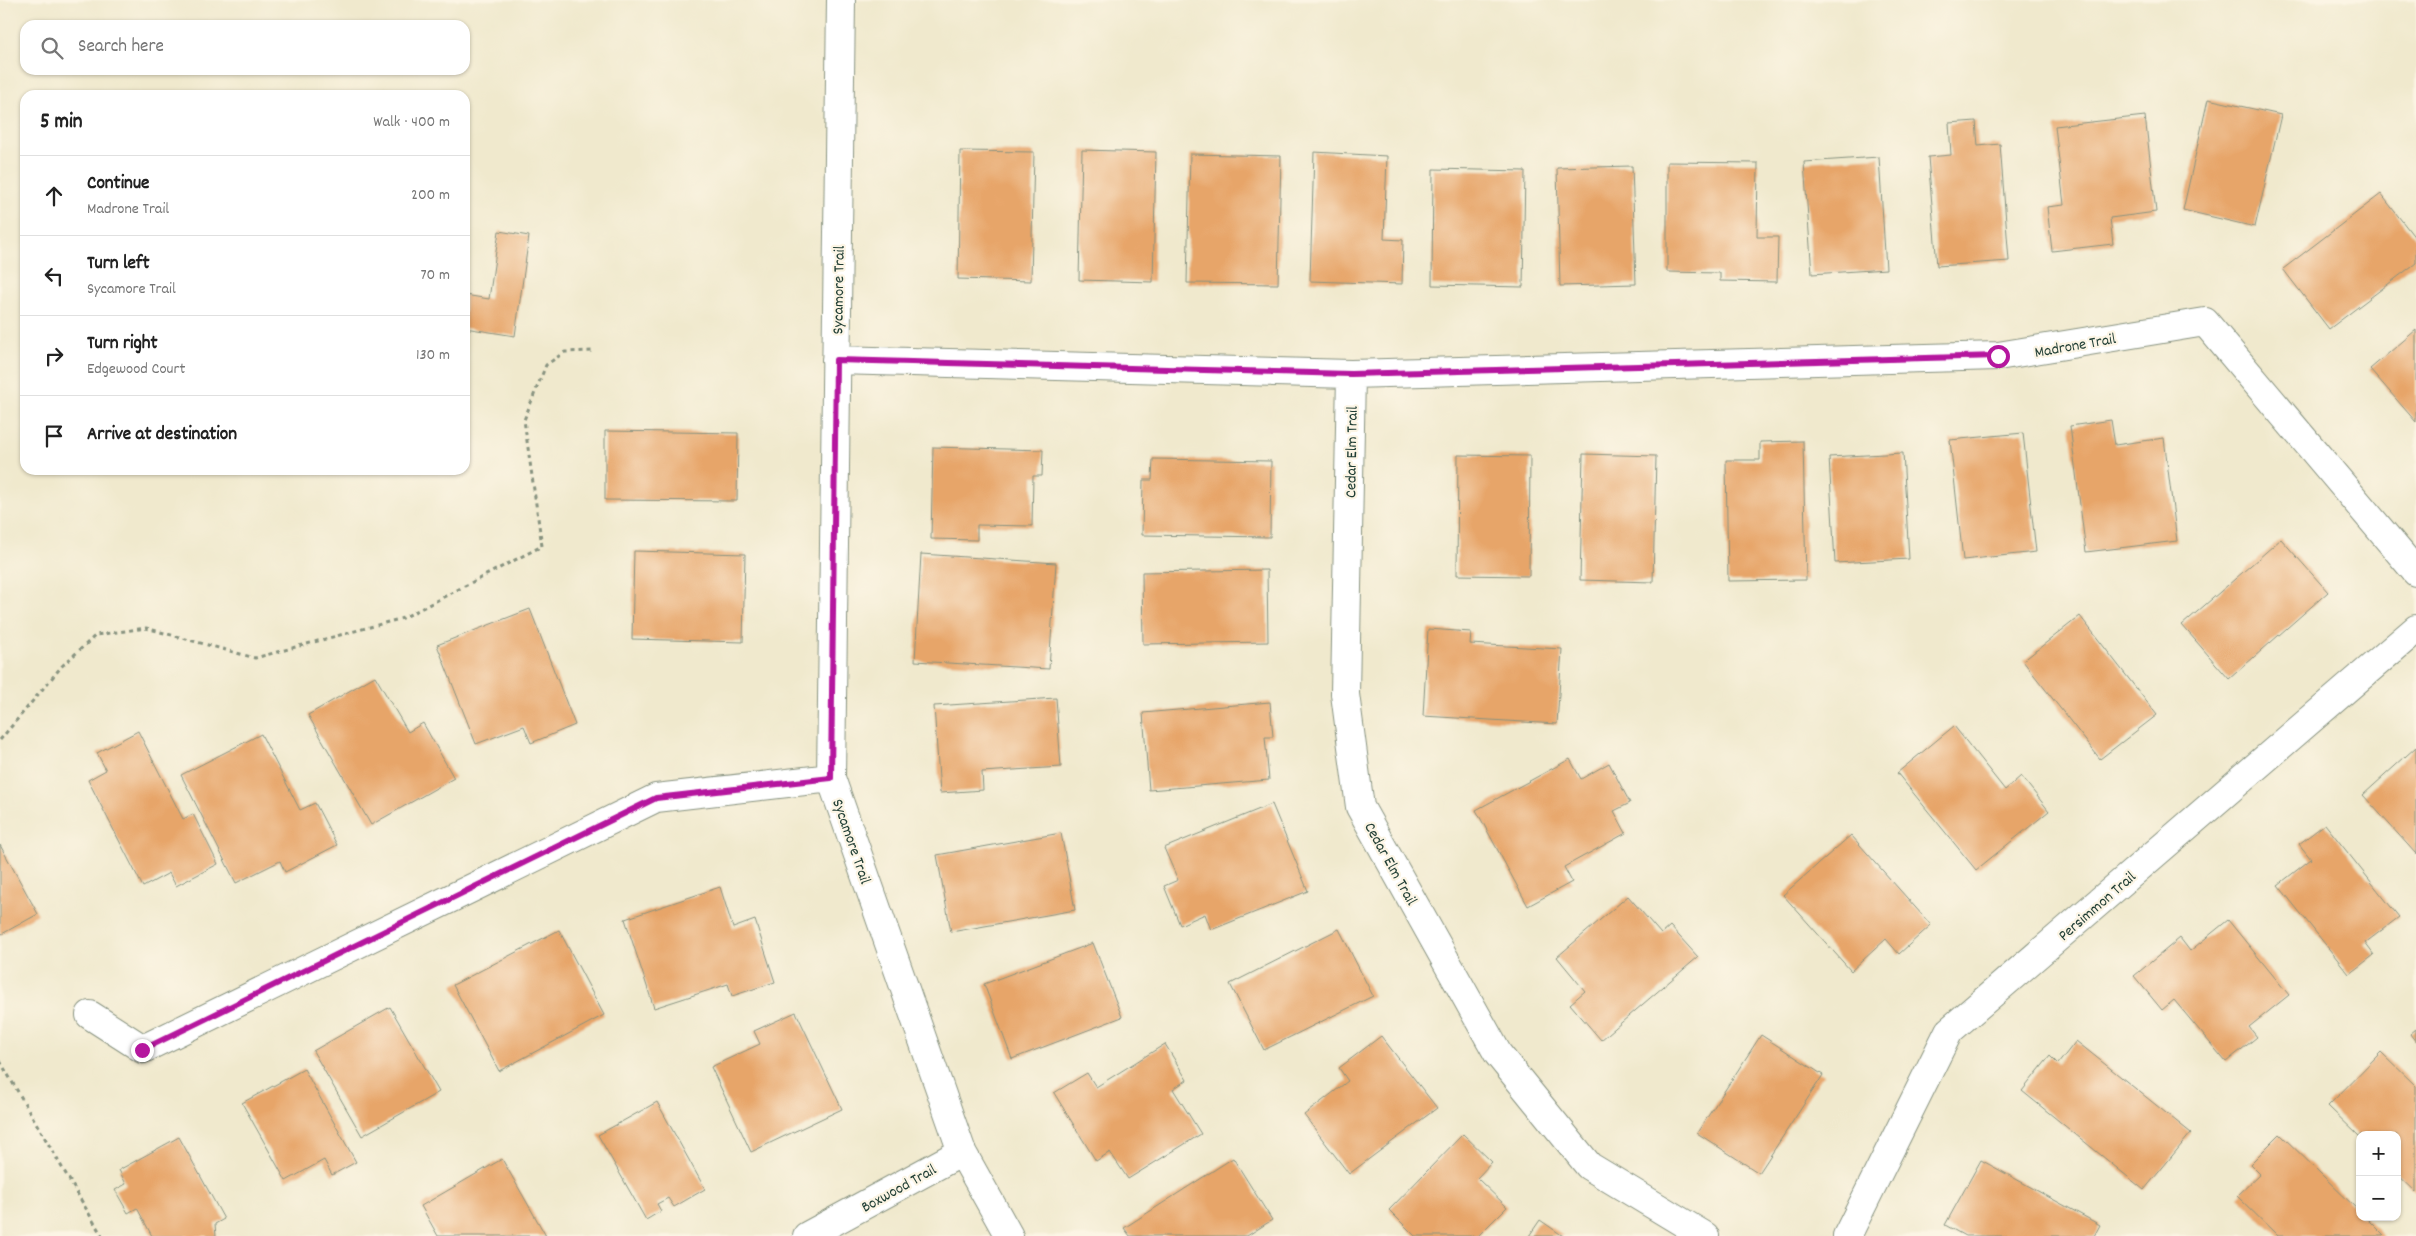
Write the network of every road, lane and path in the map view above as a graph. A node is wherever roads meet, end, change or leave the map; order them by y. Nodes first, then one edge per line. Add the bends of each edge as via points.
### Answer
1 (841, 0) edge
2 (592, 351) dead end
3 (836, 360) junction
4 (1351, 374) junction
5 (2416, 572) edge
6 (2416, 629) edge
7 (0, 740) edge
8 (831, 778) junction
9 (90, 1015) dead end
10 (0, 1062) edge
11 (962, 1152) junction
12 (102, 1236) edge
13 (808, 1236) edge
14 (1009, 1236) edge
15 (1705, 1236) edge
16 (1847, 1236) edge

1 - 3 street, Sycamore Trail
2 - 7 path via 565,352 546,365 524,420 542,546 403,618 255,658 146,628 96,635 62,666
3 - 4 street, Madrone Trail
3 - 8 street, Sycamore Trail
4 - 5 street, Madrone Trail via 1998,356 2205,322
4 - 15 street, Cedar Elm Trail via 1345,694 1360,807 1498,1054 1589,1166
6 - 16 street, Persimmon Trail via 1949,1031
8 - 9 street via 656,798 142,1050
8 - 11 street, Sycamore Trail
10 - 12 path
11 - 13 street, Boxwood Trail
11 - 14 street, Sycamore Trail

